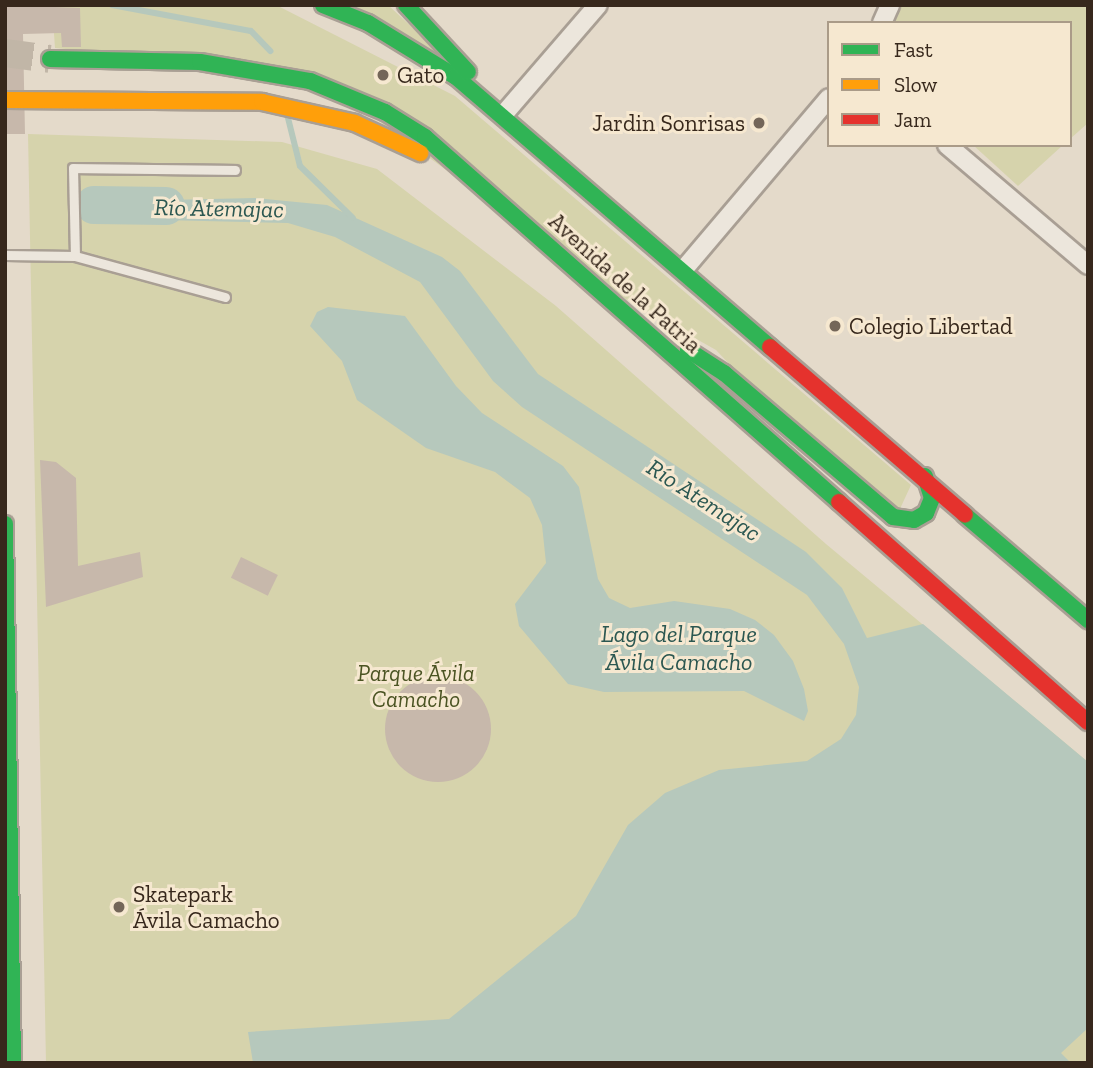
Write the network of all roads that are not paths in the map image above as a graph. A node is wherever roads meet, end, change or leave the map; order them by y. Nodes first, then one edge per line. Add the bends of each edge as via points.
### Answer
1 (324, 5) edge
2 (406, 5) edge
3 (598, 5) edge
4 (890, 5) edge
5 (883, 21) edge
6 (50, 59) tunnel mouth
7 (5, 100) edge
8 (827, 100) edge
9 (503, 115) junction
10 (949, 147) edge
11 (235, 170) dead end
12 (485, 188) junction
13 (5, 256) edge
14 (75, 256) junction
15 (1088, 265) edge
16 (684, 269) junction
17 (225, 297) dead end
18 (609, 299) junction
19 (925, 475) junction
20 (5, 524) edge
21 (1088, 620) edge
22 (1088, 722) edge
23 (7, 767) edge
24 (7, 799) edge
25 (13, 1063) edge

1 - 9 main road, Avenida de la Patria via 412,48
2 - 9 main road
3 - 9 street
4 - 5 street
6 - 12 main road, Avenida de la Patria via 200,62 310,81 385,112 425,137
7 - 12 main road via 261,102 295,107 391,138
8 - 16 street
9 - 16 main road, Avenida de la Patria
10 - 15 street
11 - 14 lane via 73,169
12 - 18 main road, Avenida de la Patria
13 - 14 lane
14 - 17 lane
16 - 19 main road, Avenida de la Patria
18 - 19 main road via 724,373 893,517 914,520 926,513 932,498
18 - 22 main road, Avenida de la Patria
19 - 21 main road, Avenida de la Patria
20 - 23 main road
23 - 24 main road
24 - 25 main road

